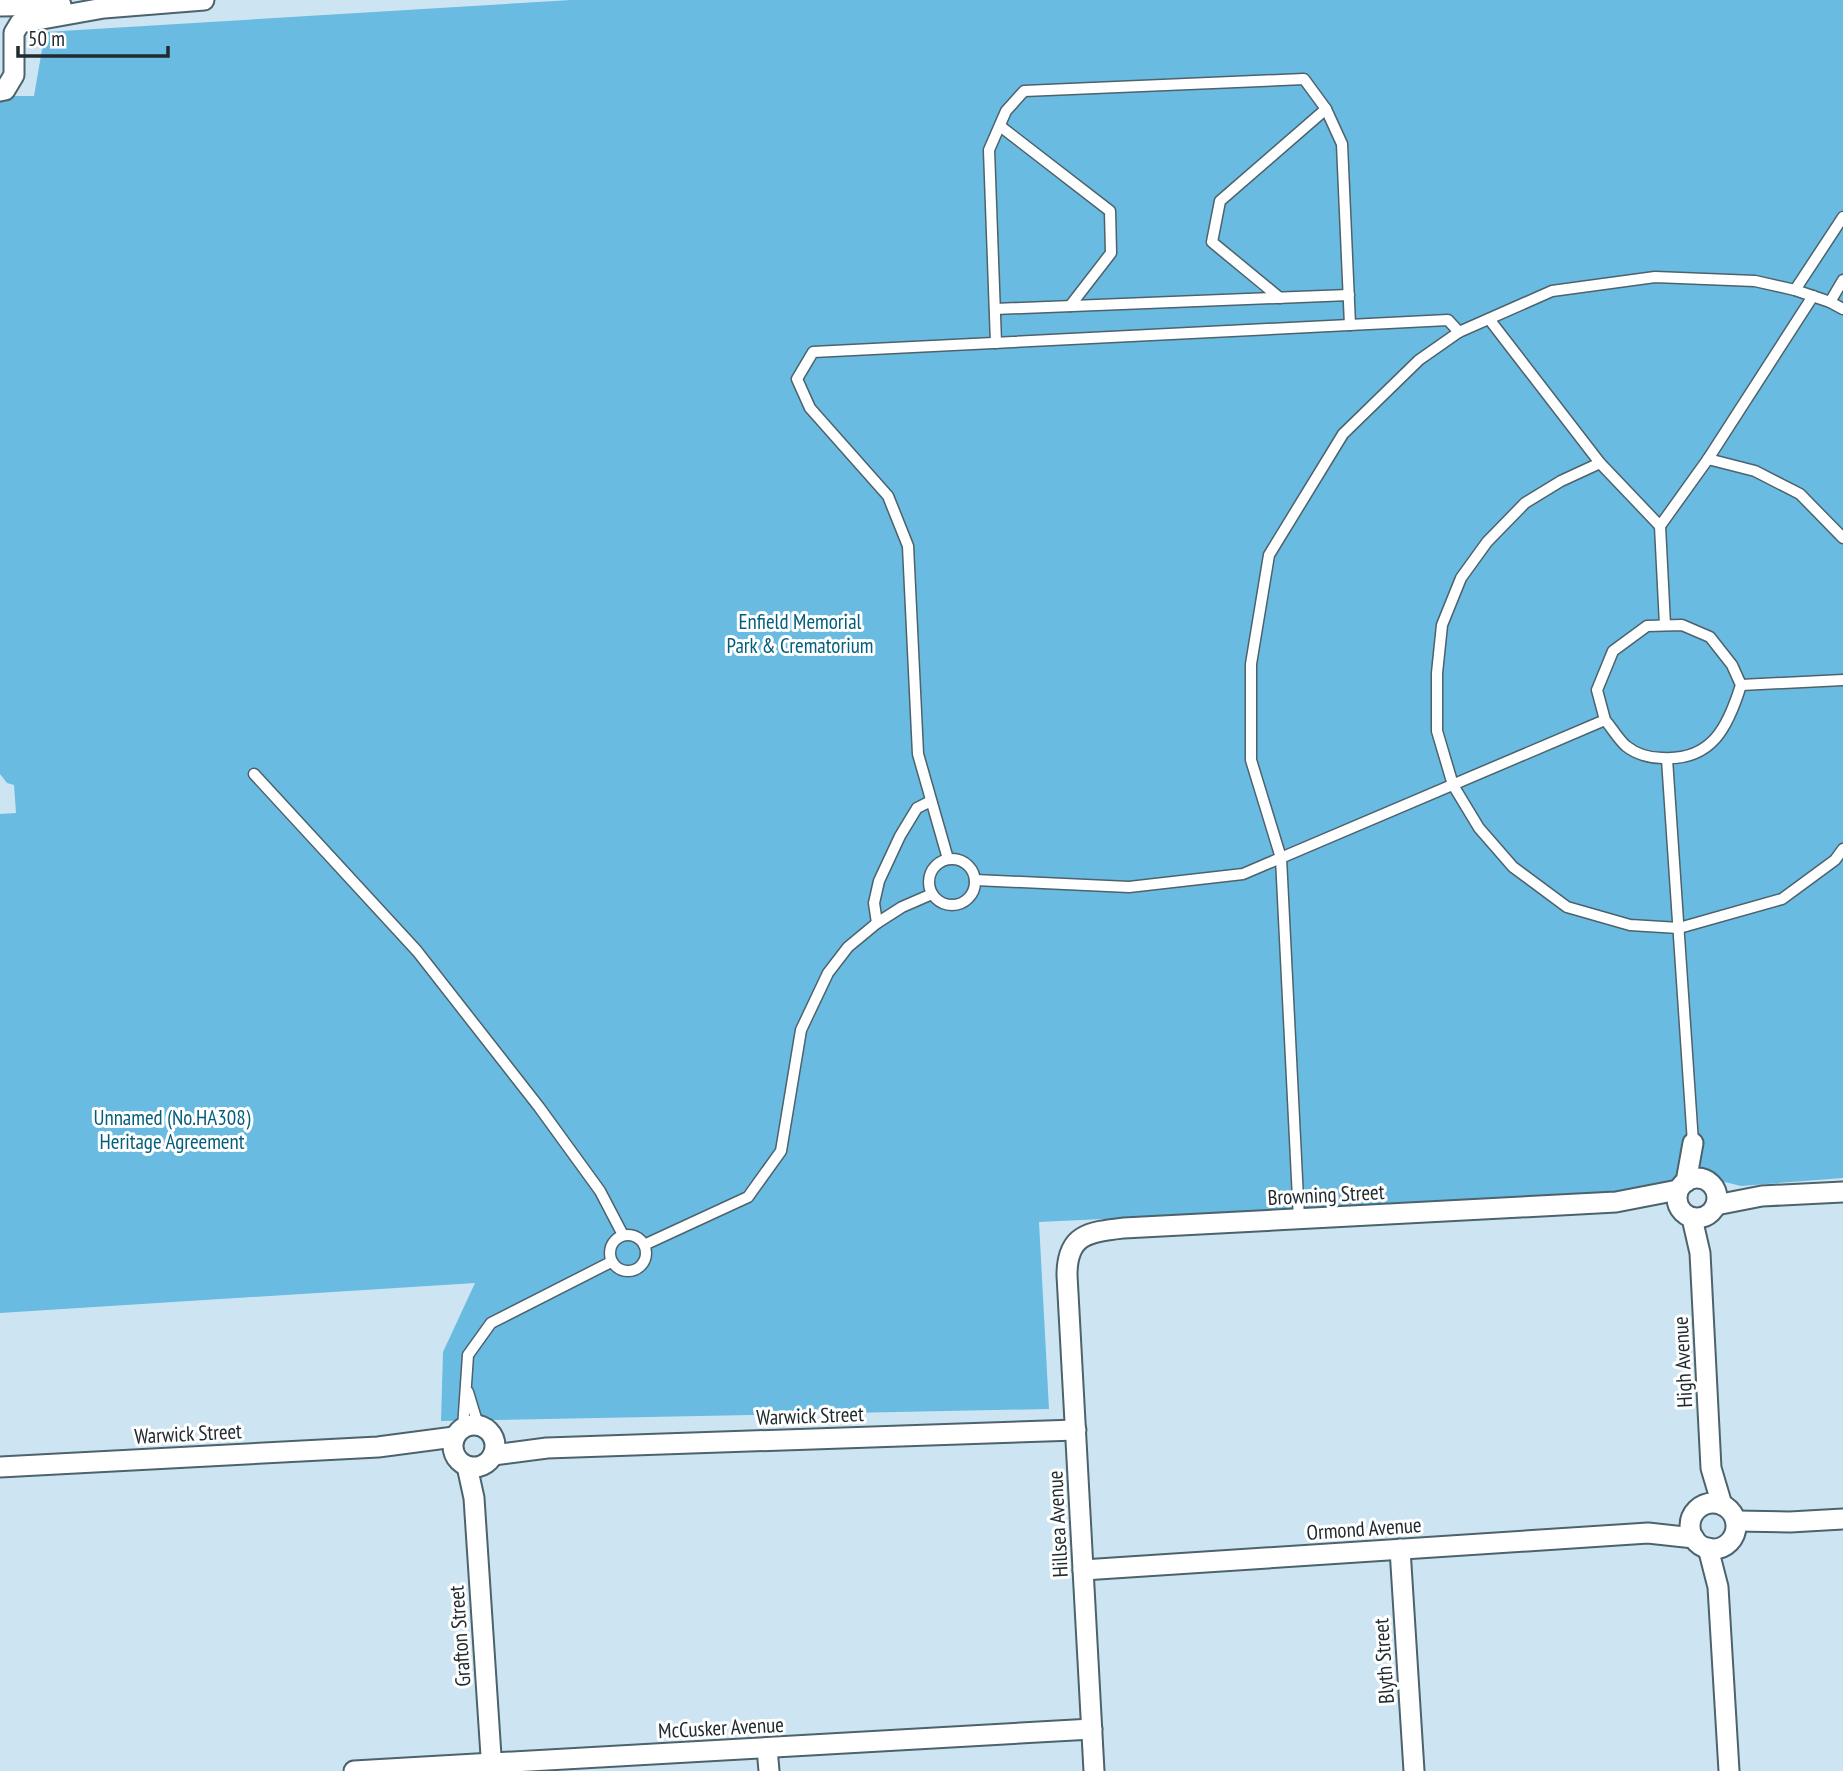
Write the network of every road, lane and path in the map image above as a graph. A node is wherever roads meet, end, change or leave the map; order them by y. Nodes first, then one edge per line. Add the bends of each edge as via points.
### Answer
1 (204, 0) edge
2 (0, 6) edge
3 (104, 8) junction
4 (0, 91) edge
5 (1326, 109) junction
6 (1000, 126) junction
7 (1843, 216) edge
8 (1843, 280) edge
9 (1795, 290) junction
10 (1349, 295) junction
11 (1813, 296) junction
12 (1280, 298) junction
13 (1830, 302) junction
14 (1070, 306) junction
15 (995, 309) junction
16 (1843, 310) edge
17 (1489, 319) junction
18 (1350, 325) junction
19 (1459, 332) junction
20 (996, 343) junction
21 (1708, 460) junction
22 (1600, 463) junction
23 (1660, 526) junction
24 (1843, 538) edge
25 (1665, 625) junction
26 (1843, 680) edge
27 (1741, 685) junction
28 (1605, 720) junction
29 (1667, 759) junction
30 (254, 775) dead end
31 (1453, 785) junction
32 (931, 801) junction
33 (1843, 849) edge
34 (1281, 858) junction
35 (948, 859) junction
36 (975, 880) junction
37 (932, 894) junction
38 (877, 923) junction
39 (1679, 928) junction
40 (1693, 1143) joint
41 (1843, 1192) edge
42 (1697, 1199) junction
43 (1299, 1219) junction
44 (623, 1235) junction
45 (644, 1245) junction
46 (611, 1262) junction
47 (1067, 1275) joint
48 (467, 1388) junction
49 (1076, 1430) junction
50 (462, 1435) junction
51 (484, 1457) junction
52 (0, 1467) edge
53 (1843, 1519) edge
54 (1714, 1527) junction
55 (1400, 1549) junction
56 (1083, 1570) junction
57 (1092, 1729) junction
58 (767, 1748) junction
59 (492, 1768) edge
60 (354, 1771) edge
61 (769, 1771) edge
62 (1094, 1771) edge
63 (1414, 1771) edge
64 (1729, 1771) edge

1 - 3 street
2 - 3 street
3 - 4 street via 20,23 14,33 14,75
5 - 6 lane via 1304,79 1024,92 1006,111
5 - 10 lane via 1342,144
5 - 12 lane via 1220,201 1212,242
6 - 14 lane via 1110,211 1111,253
6 - 15 lane via 989,150
7 - 9 lane
8 - 13 lane
9 - 11 lane
9 - 17 lane via 1755,281 1655,277 1552,291
10 - 12 lane
10 - 18 lane
11 - 13 lane
11 - 21 lane
12 - 14 lane
13 - 16 lane
14 - 15 lane
15 - 20 lane
17 - 19 lane
17 - 22 lane
18 - 19 lane via 1448,320
18 - 20 lane
19 - 34 lane via 1419,360 1343,434 1269,555 1251,664 1251,760
20 - 32 lane via 813,352 797,379 810,408 888,496 908,546 918,754
21 - 23 lane
21 - 24 lane via 1755,471 1800,494
22 - 23 lane
22 - 31 lane via 1525,503 1487,542 1461,578 1442,625 1437,673 1437,731
23 - 25 lane
25 - 27 lane via 1682,625 1710,637
25 - 28 lane via 1647,626 1613,651 1597,690
26 - 27 lane
27 - 29 lane via 1732,715 1711,746 1680,759
28 - 29 lane via 1626,746 1649,758
28 - 31 lane
29 - 39 lane
30 - 44 lane via 417,951 578,1159
31 - 34 lane
31 - 39 lane via 1479,828 1513,867 1567,907 1630,925
32 - 35 lane
32 - 38 lane via 917,808 879,881 874,903
33 - 39 lane via 1782,899
34 - 36 lane via 1242,874 1129,887
34 - 43 lane
35 - 36 lane via 968,866
35 - 37 lane via 931,873
36 - 37 lane via 971,894 959,904 944,903
37 - 38 lane
38 - 45 lane via 848,947 828,973 801,1030 780,1151 748,1197
39 - 40 lane
40 - 42 street, High Avenue
41 - 42 street, Browning Street
42 - 43 street, Browning Street
42 - 54 street, High Avenue
43 - 47 street, Browning Street via 1093,1232 1076,1241 1067,1259
44 - 45 lane via 635,1236
44 - 46 lane via 611,1246
45 - 46 lane via 646,1259 636,1269 622,1271
46 - 48 lane via 491,1323 468,1355
47 - 49 street, Hillsea Avenue
48 - 50 lane
48 - 50 lane
49 - 51 street, Warwick Street via 547,1448
49 - 56 street, Hillsea Avenue
50 - 51 street via 461,1462
50 - 51 street via 491,1433
50 - 52 street, Warwick Street via 378,1447
51 - 59 street, Grafton Street via 474,1498
53 - 54 street, Ormond Avenue
54 - 55 street, Ormond Avenue
54 - 64 street, High Avenue
55 - 56 street, Ormond Avenue
55 - 63 street, Blyth Street
56 - 57 street, Hillsea Avenue
57 - 58 street, McCusker Avenue
57 - 62 street, Hillsea Avenue
58 - 59 street, McCusker Avenue
58 - 61 street
59 - 60 street, McCusker Avenue

